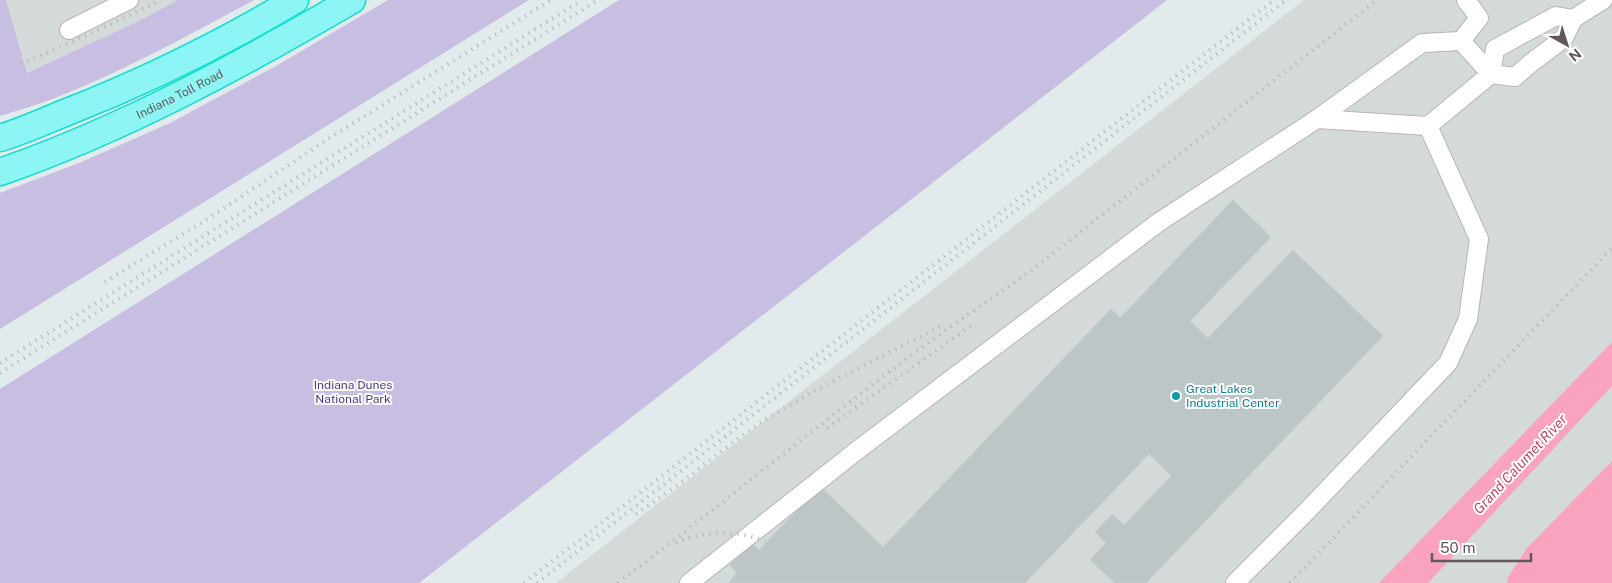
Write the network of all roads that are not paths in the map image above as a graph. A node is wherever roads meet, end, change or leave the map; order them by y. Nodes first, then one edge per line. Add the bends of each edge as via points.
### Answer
1 (129, 0) edge
2 (296, 0) edge
3 (352, 0) edge
4 (1466, 0) edge
5 (1602, 0) edge
6 (1580, 10) edge
7 (69, 30) dead end
8 (1461, 41) junction
9 (1491, 74) junction
10 (1317, 119) junction
11 (1428, 126) junction
12 (0, 138) edge
13 (0, 172) edge
14 (689, 583) edge
15 (1235, 583) edge

1 - 7 street
2 - 12 highway via 178,64 102,99
3 - 13 highway, Indiana Toll Road via 193,89 114,127
4 - 8 street via 1478,18
5 - 6 street
6 - 9 street via 1564,38 1515,77
6 - 9 street via 1556,16 1495,49
8 - 9 street
8 - 10 street via 1422,42
9 - 11 street
10 - 11 street
10 - 14 street via 1159,222 859,449
11 - 15 street via 1479,239 1468,319 1448,363

